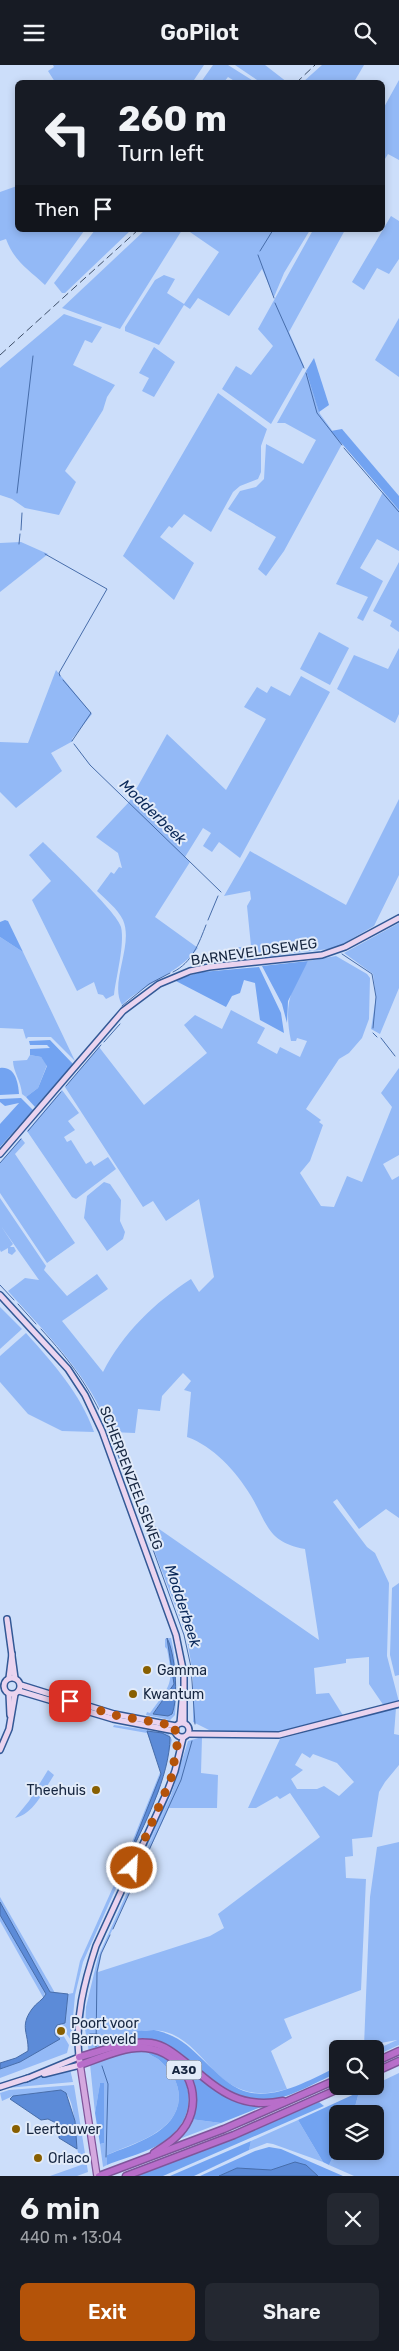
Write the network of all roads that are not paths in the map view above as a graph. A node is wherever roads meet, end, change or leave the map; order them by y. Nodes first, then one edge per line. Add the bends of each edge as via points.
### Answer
1 (399, 917) edge
2 (0, 1154) edge
3 (0, 1295) edge
4 (7, 1619) dead end
5 (12, 1678) junction
6 (16, 1691) junction
7 (399, 1704) edge
8 (179, 1726) junction
9 (189, 1731) junction
10 (180, 1737) junction
11 (0, 1750) edge
12 (399, 2051) edge
13 (79, 2057) junction
14 (384, 2058) edge
15 (399, 2061) edge
16 (80, 2065) junction
17 (384, 2068) edge
18 (26, 2079) junction
19 (329, 2083) edge
20 (0, 2087) edge
21 (329, 2093) edge
22 (296, 2098) junction
23 (143, 2160) junction
24 (98, 2176) edge
25 (126, 2176) edge

1 - 2 main road, BARNEVELDSEWEG via 345,947 322,955 209,967 190,971 159,985 124,1011
3 - 8 main road, SCHERPENZEELSEWEG via 68,1369 91,1407 169,1614 183,1666
4 - 5 main road
5 - 6 main road
5 - 6 main road via 5,1682 4,1687
6 - 8 main road via 113,1719
6 - 11 main road via 11,1721
7 - 9 main road via 279,1735
8 - 9 main road
8 - 10 main road
9 - 10 main road
10 - 13 main road via 171,1779 87,1972 78,2021
12 - 14 highway
13 - 16 main road
13 - 18 main road
13 - 22 highway, A30 via 125,2045 150,2043 165,2047 214,2086 239,2101 266,2104
15 - 17 highway
16 - 18 main road
16 - 23 highway, A30 via 126,2050 145,2048 164,2053 183,2069 192,2090 190,2117 180,2134
16 - 24 main road
18 - 20 main road
19 - 22 highway, A30
21 - 25 highway via 234,2135
22 - 23 highway, A30
23 - 24 highway, A30

